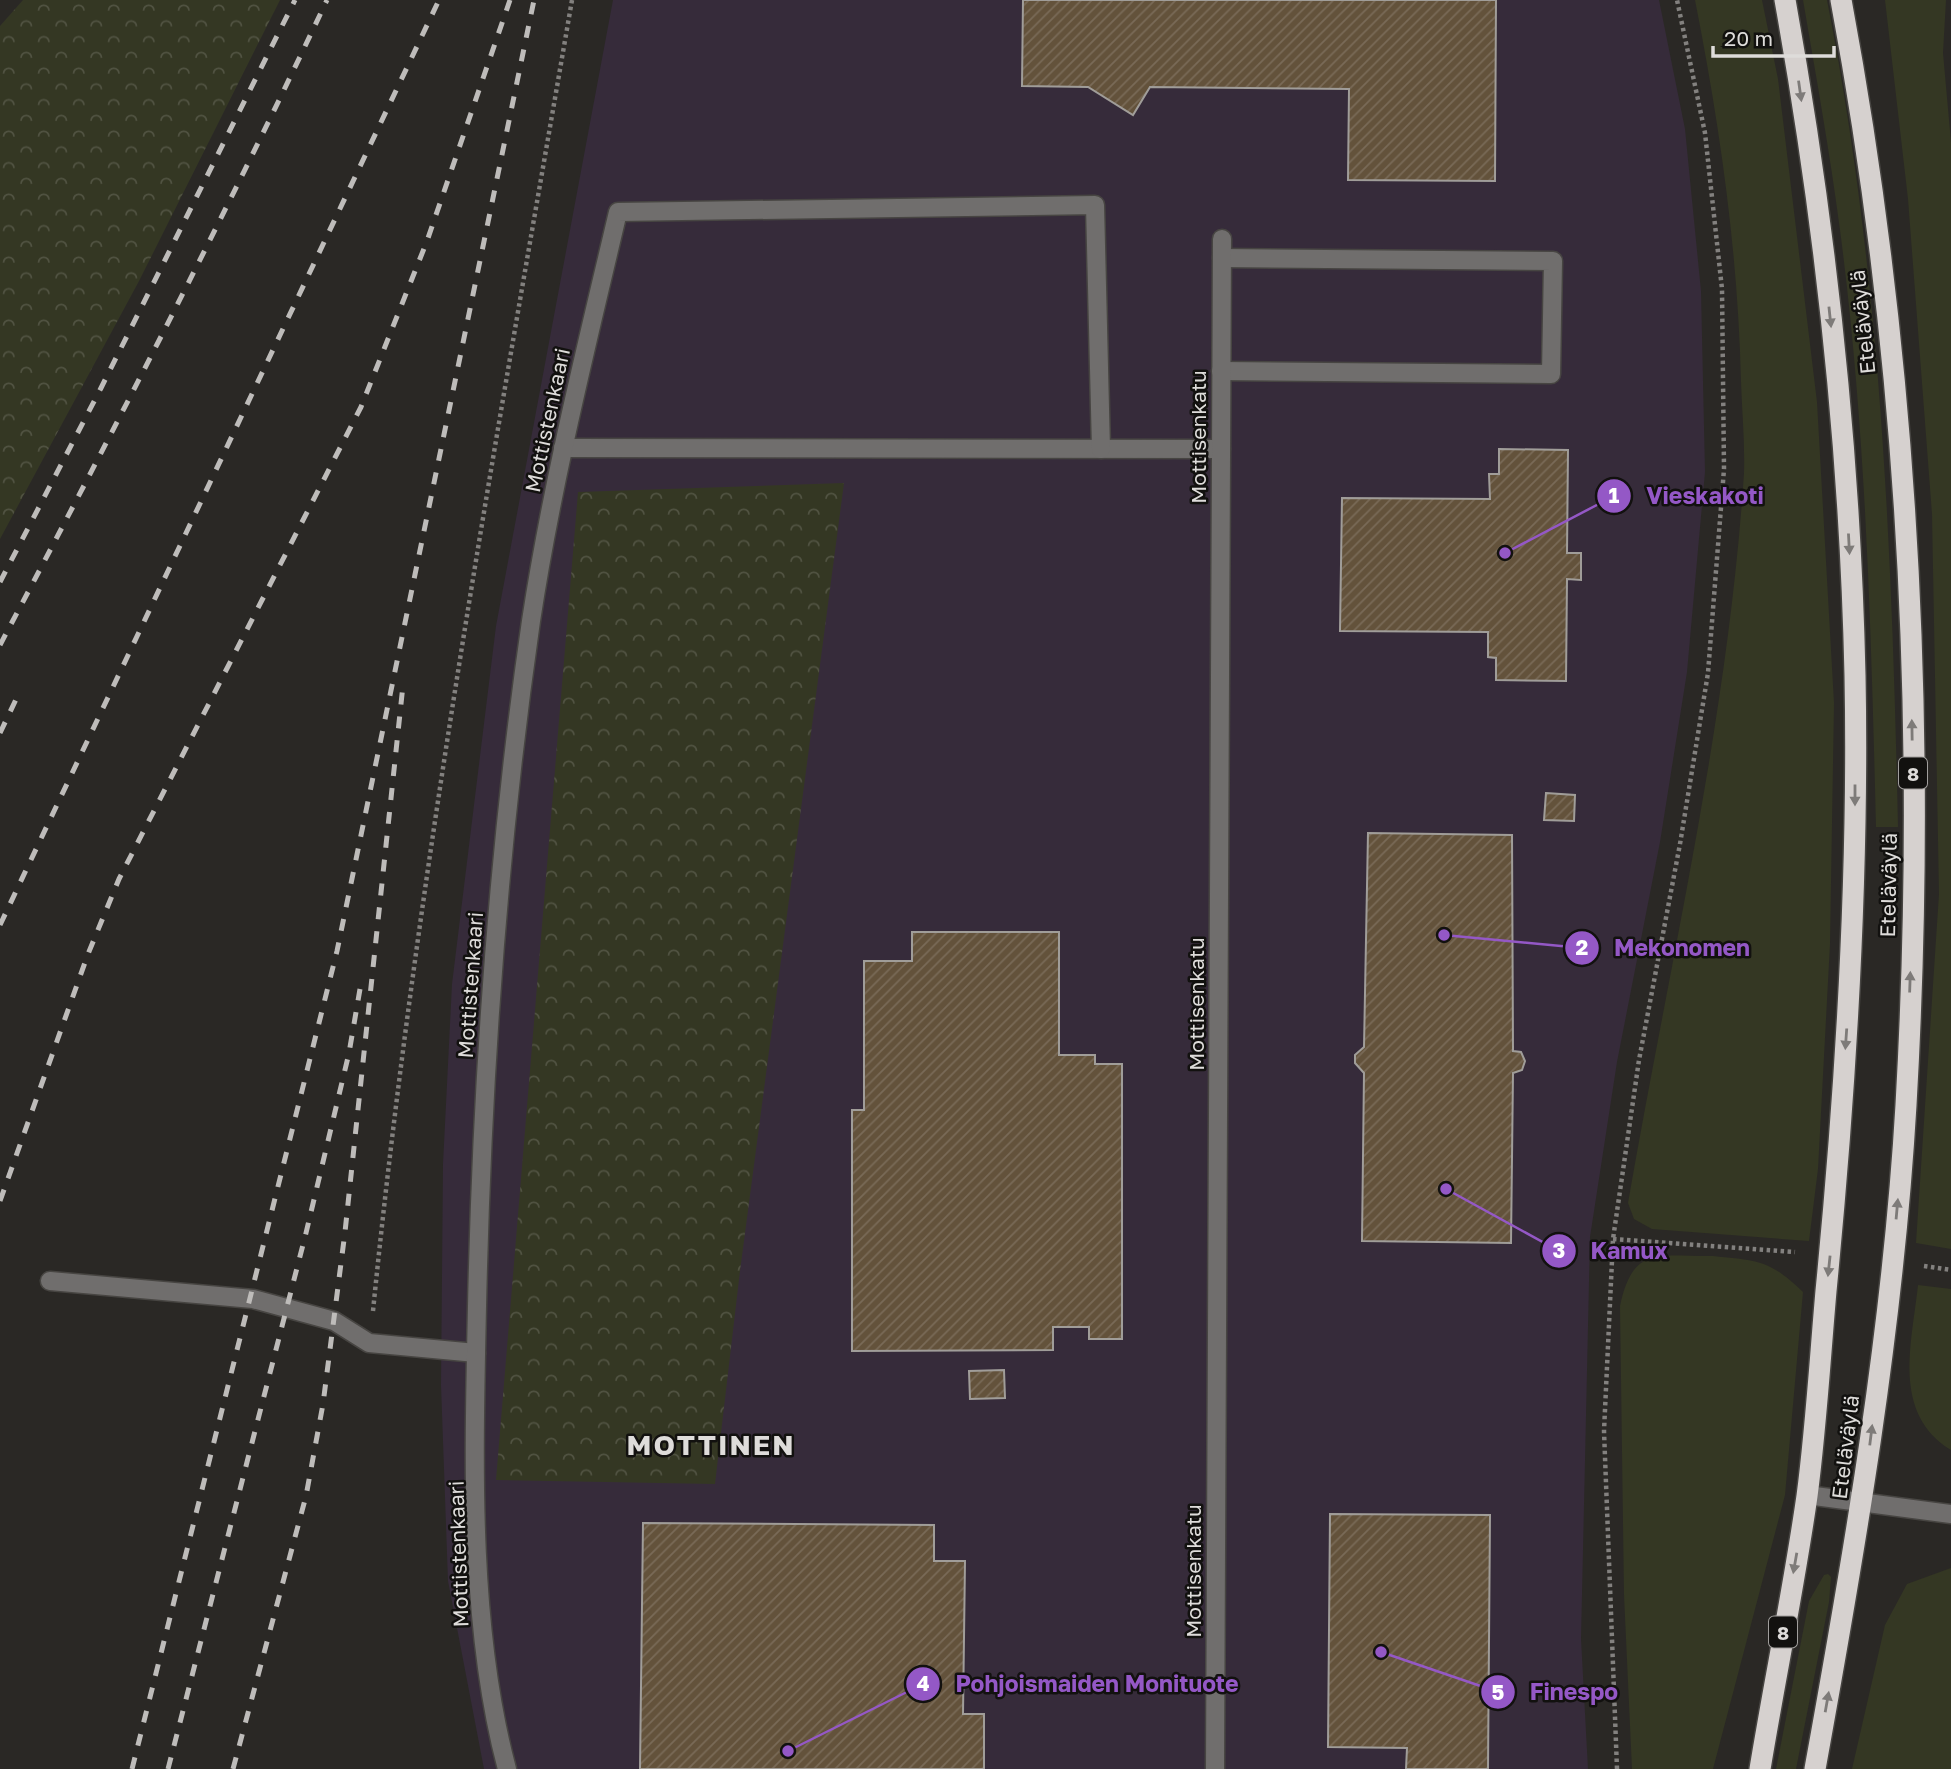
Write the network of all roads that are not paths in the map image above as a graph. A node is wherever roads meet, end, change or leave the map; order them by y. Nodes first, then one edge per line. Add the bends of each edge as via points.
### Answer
1 (1785, 0) edge
2 (1841, 0) edge
3 (1222, 239) dead end
4 (1222, 258) junction
5 (1221, 371) junction
6 (563, 449) junction
7 (1101, 449) junction
8 (1221, 449) junction
9 (50, 1281) dead end
10 (476, 1353) junction
11 (1807, 1495) junction
12 (1863, 1503) junction
13 (1951, 1514) edge
14 (508, 1769) edge
15 (1215, 1769) edge
16 (1760, 1769) edge
17 (1815, 1769) edge

1 -> 11 highway, Eteläväylä / 8 via 1825,269 1855,674 1851,971
12 -> 2 highway, Eteläväylä / 8 via 1906,1106 1914,798 1907,558 1893,369 1877,229
3 - 4 street, Mottisenkatu
4 - 5 street, Mottisenkatu
4 - 5 street via 1553,261 1551,374
5 - 8 street, Mottisenkatu
6 - 7 street
6 - 7 street, Mottistenkaari via 618,212 1095,205
6 - 10 street, Mottistenkaari via 531,621 498,908 480,1173
7 - 8 street
8 - 15 street, Mottisenkatu
9 - 10 street via 253,1299 334,1321 369,1343
10 - 14 street, Mottistenkaari via 479,1602
11 - 12 street
11 -> 16 highway, Eteläväylä / 8
12 - 13 street
17 -> 12 highway, Eteläväylä / 8

